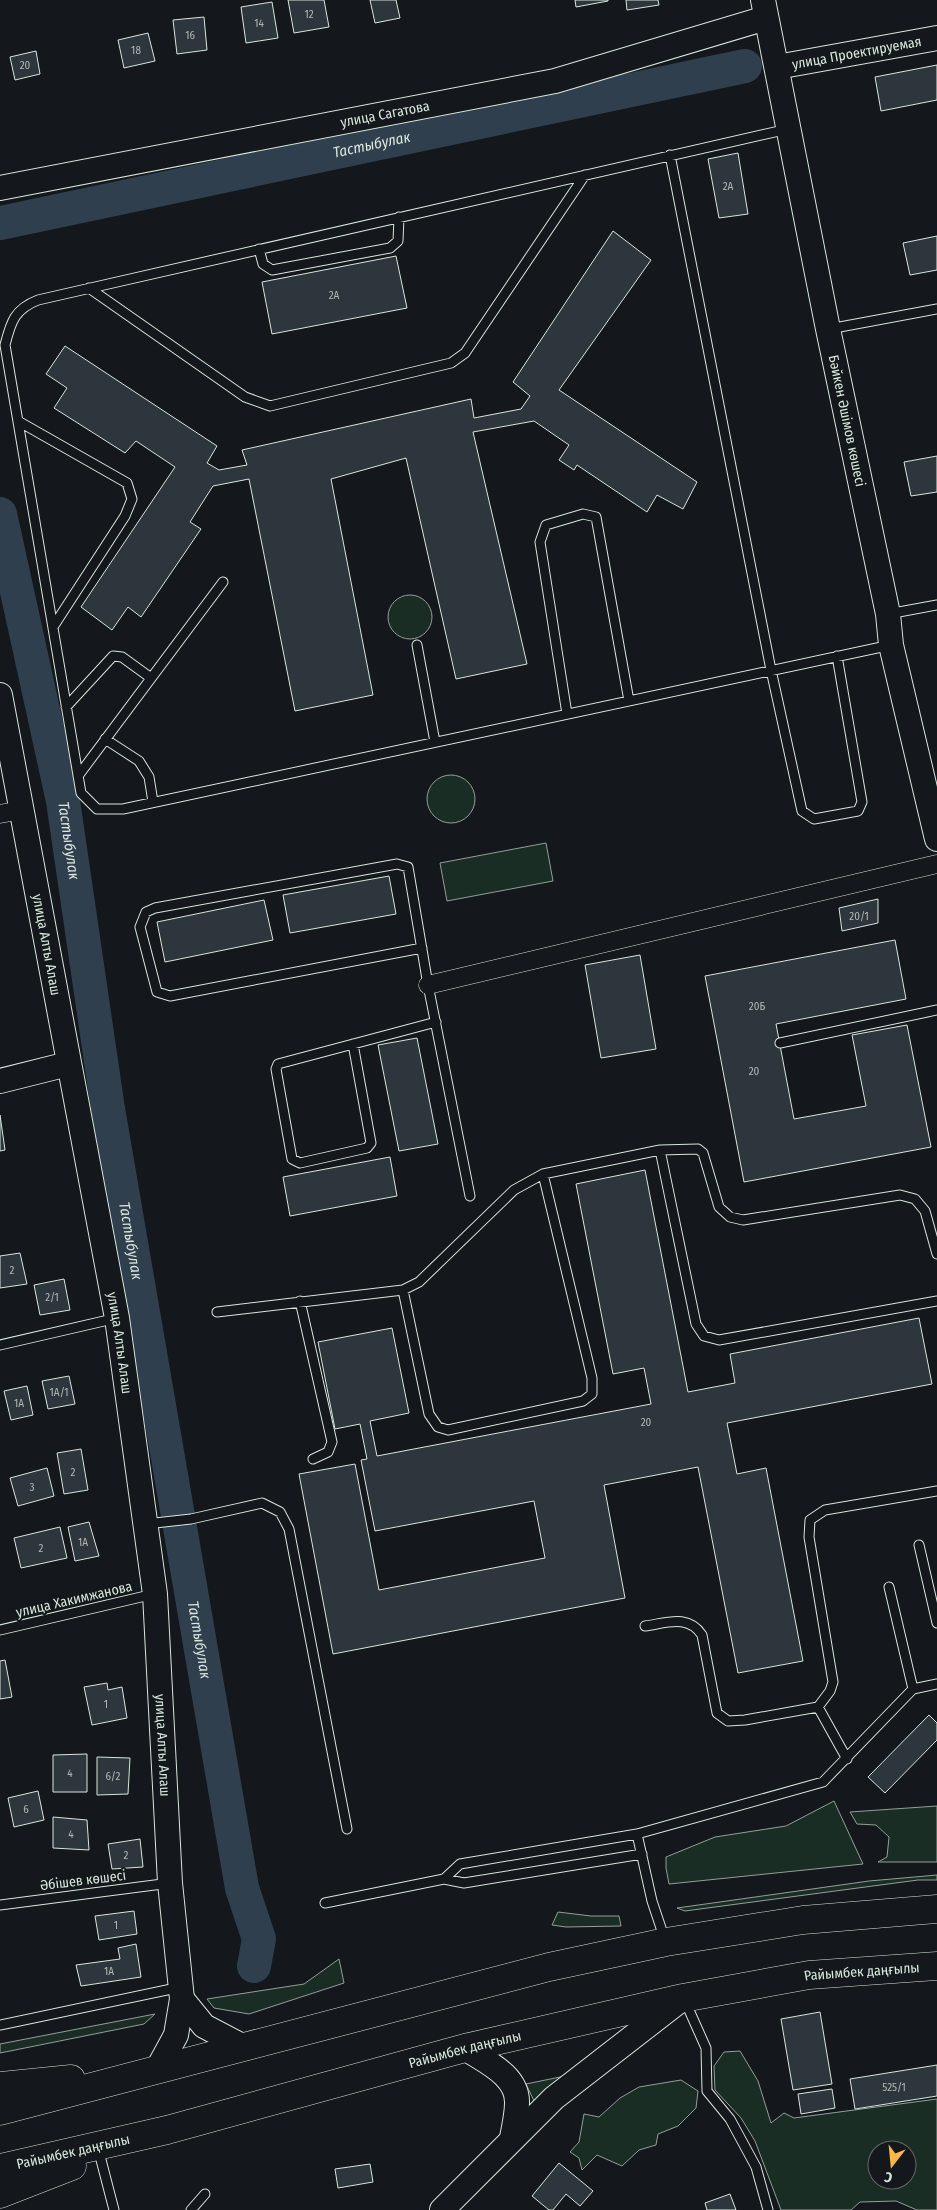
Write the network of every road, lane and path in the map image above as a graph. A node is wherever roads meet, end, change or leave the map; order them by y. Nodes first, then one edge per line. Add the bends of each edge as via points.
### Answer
1 (765, 9) edge
2 (937, 38) edge
3 (777, 67) junction
4 (789, 128) junction
5 (670, 155) junction
6 (585, 175) junction
7 (0, 188) edge
8 (399, 217) junction
9 (259, 250) junction
10 (89, 288) junction
11 (937, 309) edge
12 (828, 329) junction
13 (18, 421) junction
14 (223, 582) dead end
15 (937, 605) edge
16 (888, 614) junction
17 (53, 627) junction
18 (417, 645) dead end
19 (891, 645) junction
20 (837, 656) junction
21 (771, 670) junction
22 (151, 678) junction
23 (0, 694) edge
24 (629, 701) junction
25 (66, 707) junction
26 (567, 714) junction
27 (106, 739) junction
28 (435, 742) junction
29 (78, 776) junction
30 (152, 802) junction
31 (11, 812) edge
32 (937, 839) edge
33 (937, 864) edge
34 (422, 948) junction
35 (428, 985) junction
36 (937, 1010) edge
37 (436, 1022) junction
38 (780, 1043) dead end
39 (353, 1044) junction
40 (68, 1064) junction
41 (0, 1081) edge
42 (660, 1150) junction
43 (543, 1174) junction
44 (470, 1196) dead end
45 (937, 1254) edge
46 (403, 1290) junction
47 (300, 1301) junction
48 (937, 1301) edge
49 (217, 1312) dead end
50 (117, 1318) junction
51 (0, 1345) edge
52 (313, 1459) dead end
53 (937, 1491) edge
54 (145, 1524) junction
55 (919, 1545) dead end
56 (889, 1587) dead end
57 (155, 1594) junction
58 (937, 1623) edge
59 (645, 1626) dead end
60 (0, 1630) edge
61 (937, 1684) edge
62 (913, 1689) junction
63 (818, 1707) junction
64 (847, 1759) junction
65 (347, 1829) dead end
66 (637, 1834) junction
67 (642, 1854) junction
68 (444, 1879) junction
69 (170, 1883) junction
70 (325, 1903) dead end
71 (0, 1905) edge
72 (937, 1909) edge
73 (666, 1942) junction
74 (937, 1966) edge
75 (182, 1993) junction
76 (683, 1998) junction
77 (0, 2025) edge
78 (244, 2047) junction
79 (465, 2048) junction
80 (157, 2070) junction
81 (0, 2086) edge
82 (0, 2111) edge
83 (167, 2130) junction
84 (512, 2138) junction
85 (100, 2156) junction
86 (0, 2168) edge
87 (0, 2194) edge
88 (204, 2194) dead end
89 (114, 2210) edge
90 (191, 2210) edge
91 (442, 2210) edge
92 (768, 2210) edge

1 - 3 street, Бәйкен Әшімов көшесі
1 - 7 street, улица Сагатова via 555,81
2 - 3 street, улица Проектируемая
3 - 4 street, Бәйкен Әшімов көшесі
4 - 5 lane
4 - 12 street, Бәйкен Әшімов көшесі
5 - 6 lane
5 - 21 lane
6 - 8 lane
6 - 10 lane via 465,353 451,364 270,406 245,398
8 - 9 lane
8 - 9 lane via 398,241 390,248 272,270 263,264
9 - 10 lane
10 - 13 lane via 23,306 10,326 5,345
11 - 12 lane
12 - 16 street, Бәйкен Әшімов көшесі
13 - 17 lane
13 - 17 lane via 126,483 132,499 125,516
14 - 22 lane
15 - 16 lane
16 - 19 street, Бәйкен Әшімов көшесі
17 - 25 lane
18 - 28 lane
19 - 20 lane
19 - 32 street, Бәйкен Әшімов көшесі
20 - 21 lane
20 - 21 lane via 862,802 858,811 814,819 802,811
21 - 24 lane
22 - 25 lane via 122,657 113,656
22 - 27 lane
23 - 31 street, улица Алты Алаш
24 - 26 lane
24 - 26 lane via 596,517 583,514 546,525 540,542
25 - 29 lane
26 - 28 lane
27 - 29 lane
27 - 30 lane via 140,762 149,777
28 - 30 lane
29 - 30 lane via 81,792 97,808 123,809
31 - 40 street, улица Алты Алаш
33 - 35 street
34 - 34 lane via 408,867 397,864 155,908 146,912 140,927 157,992 170,996
34 - 35 lane
35 - 37 lane
36 - 38 lane
37 - 39 lane
37 - 44 lane
39 - 39 lane via 278,1064 276,1069 292,1159 300,1163 367,1148 371,1143
40 - 41 street
40 - 50 street, улица Алты Алаш
42 - 43 lane
42 - 45 lane via 698,1149 703,1153 719,1207 730,1217 743,1220 900,1195 916,1199 925,1211
42 - 48 lane via 696,1324 704,1336 719,1340
43 - 46 lane via 514,1190 418,1282
43 - 46 lane via 592,1378 592,1394 583,1401 448,1430 438,1427 429,1414
46 - 47 lane
47 - 49 lane
47 - 52 lane via 332,1442 328,1452
50 - 51 lane
50 - 54 street, улица Алты Алаш
53 - 63 lane via 824,1510 810,1520 809,1537 833,1682
54 - 57 street, улица Алты Алаш
54 - 65 lane via 169,1523 262,1503 280,1512 289,1529
55 - 58 lane
56 - 62 lane
57 - 60 lane, улица Хакимжанова
57 - 69 street, улица Алты Алаш
59 - 63 lane via 685,1621 696,1626 702,1635 717,1713 728,1721
61 - 62 lane
62 - 64 lane
63 - 64 lane
64 - 66 lane via 823,1782
66 - 67 lane
66 - 68 lane via 460,1864
67 - 68 lane via 464,1883
67 - 73 lane via 652,1901
68 - 70 lane
69 - 71 lane, Әбішев көшесі
69 - 75 street, улица Алты Алаш
72 - 73 highway via 803,1920
73 - 78 highway via 549,1967
74 - 76 highway, Райымбек даңғылы via 809,1975
75 - 77 lane
75 - 78 street via 204,2026
75 - 80 street, улица Алты Алаш via 176,2035
76 - 79 highway, Райымбек даңғылы
76 - 84 street via 554,2098
76 - 92 lane via 706,2048 707,2091 730,2119 756,2166
78 - 80 highway
79 - 83 highway, Райымбек даңғылы
79 - 84 street via 512,2083 517,2101
80 - 81 highway
80 - 82 highway
83 - 85 highway
83 - 86 highway, Райымбек даңғылы
84 - 91 street
85 - 87 highway
85 - 89 lane
88 - 90 lane

